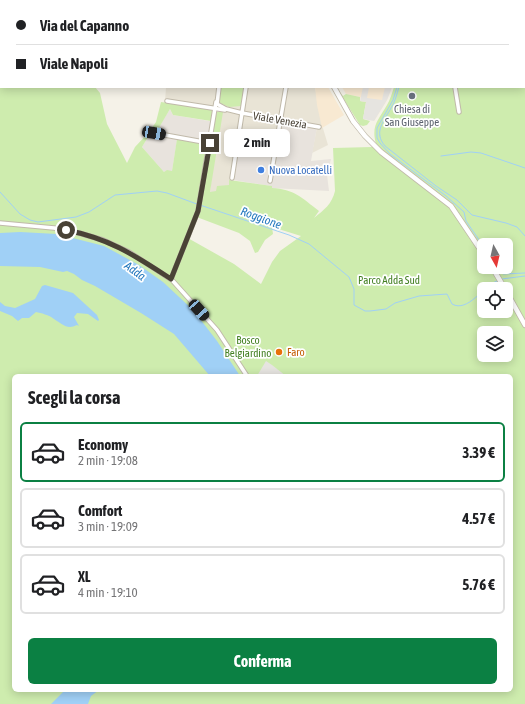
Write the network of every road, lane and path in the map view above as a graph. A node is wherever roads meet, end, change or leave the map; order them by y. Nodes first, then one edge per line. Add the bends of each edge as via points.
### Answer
1 (416, 0) edge
2 (426, 0) edge
3 (219, 88) edge
4 (246, 88) edge
5 (286, 88) edge
6 (335, 88) edge
7 (455, 88) edge
8 (167, 101) dead end
9 (216, 102) junction
10 (215, 108) junction
11 (220, 109) junction
12 (228, 110) junction
13 (459, 112) dead end
14 (242, 113) junction
15 (214, 114) junction
16 (280, 120) junction
17 (319, 127) dead end
18 (154, 133) dead end
19 (210, 143) junction
20 (232, 178) dead end
21 (270, 181) dead end
22 (0, 223) edge
23 (477, 245) edge
24 (171, 279) junction
25 (513, 304) edge
26 (525, 325) edge
27 (246, 374) edge

1 - 2 street
3 - 9 street
4 - 14 street
5 - 16 street
6 - 23 street via 361,132 396,164 450,206
7 - 13 street
8 - 10 street, Viale Venezia
9 - 10 street
9 - 12 street
10 - 11 street, Viale Venezia
10 - 15 street
11 - 12 street, Viale Venezia
11 - 15 street
12 - 14 street, Viale Venezia
14 - 16 street, Viale Venezia
14 - 20 street
15 - 19 street
16 - 17 street, Viale Venezia
16 - 21 street
18 - 19 street
19 - 24 street via 199,205
22 - 24 street via 54,228 103,240 129,252
24 - 27 street via 217,330
25 - 26 street

